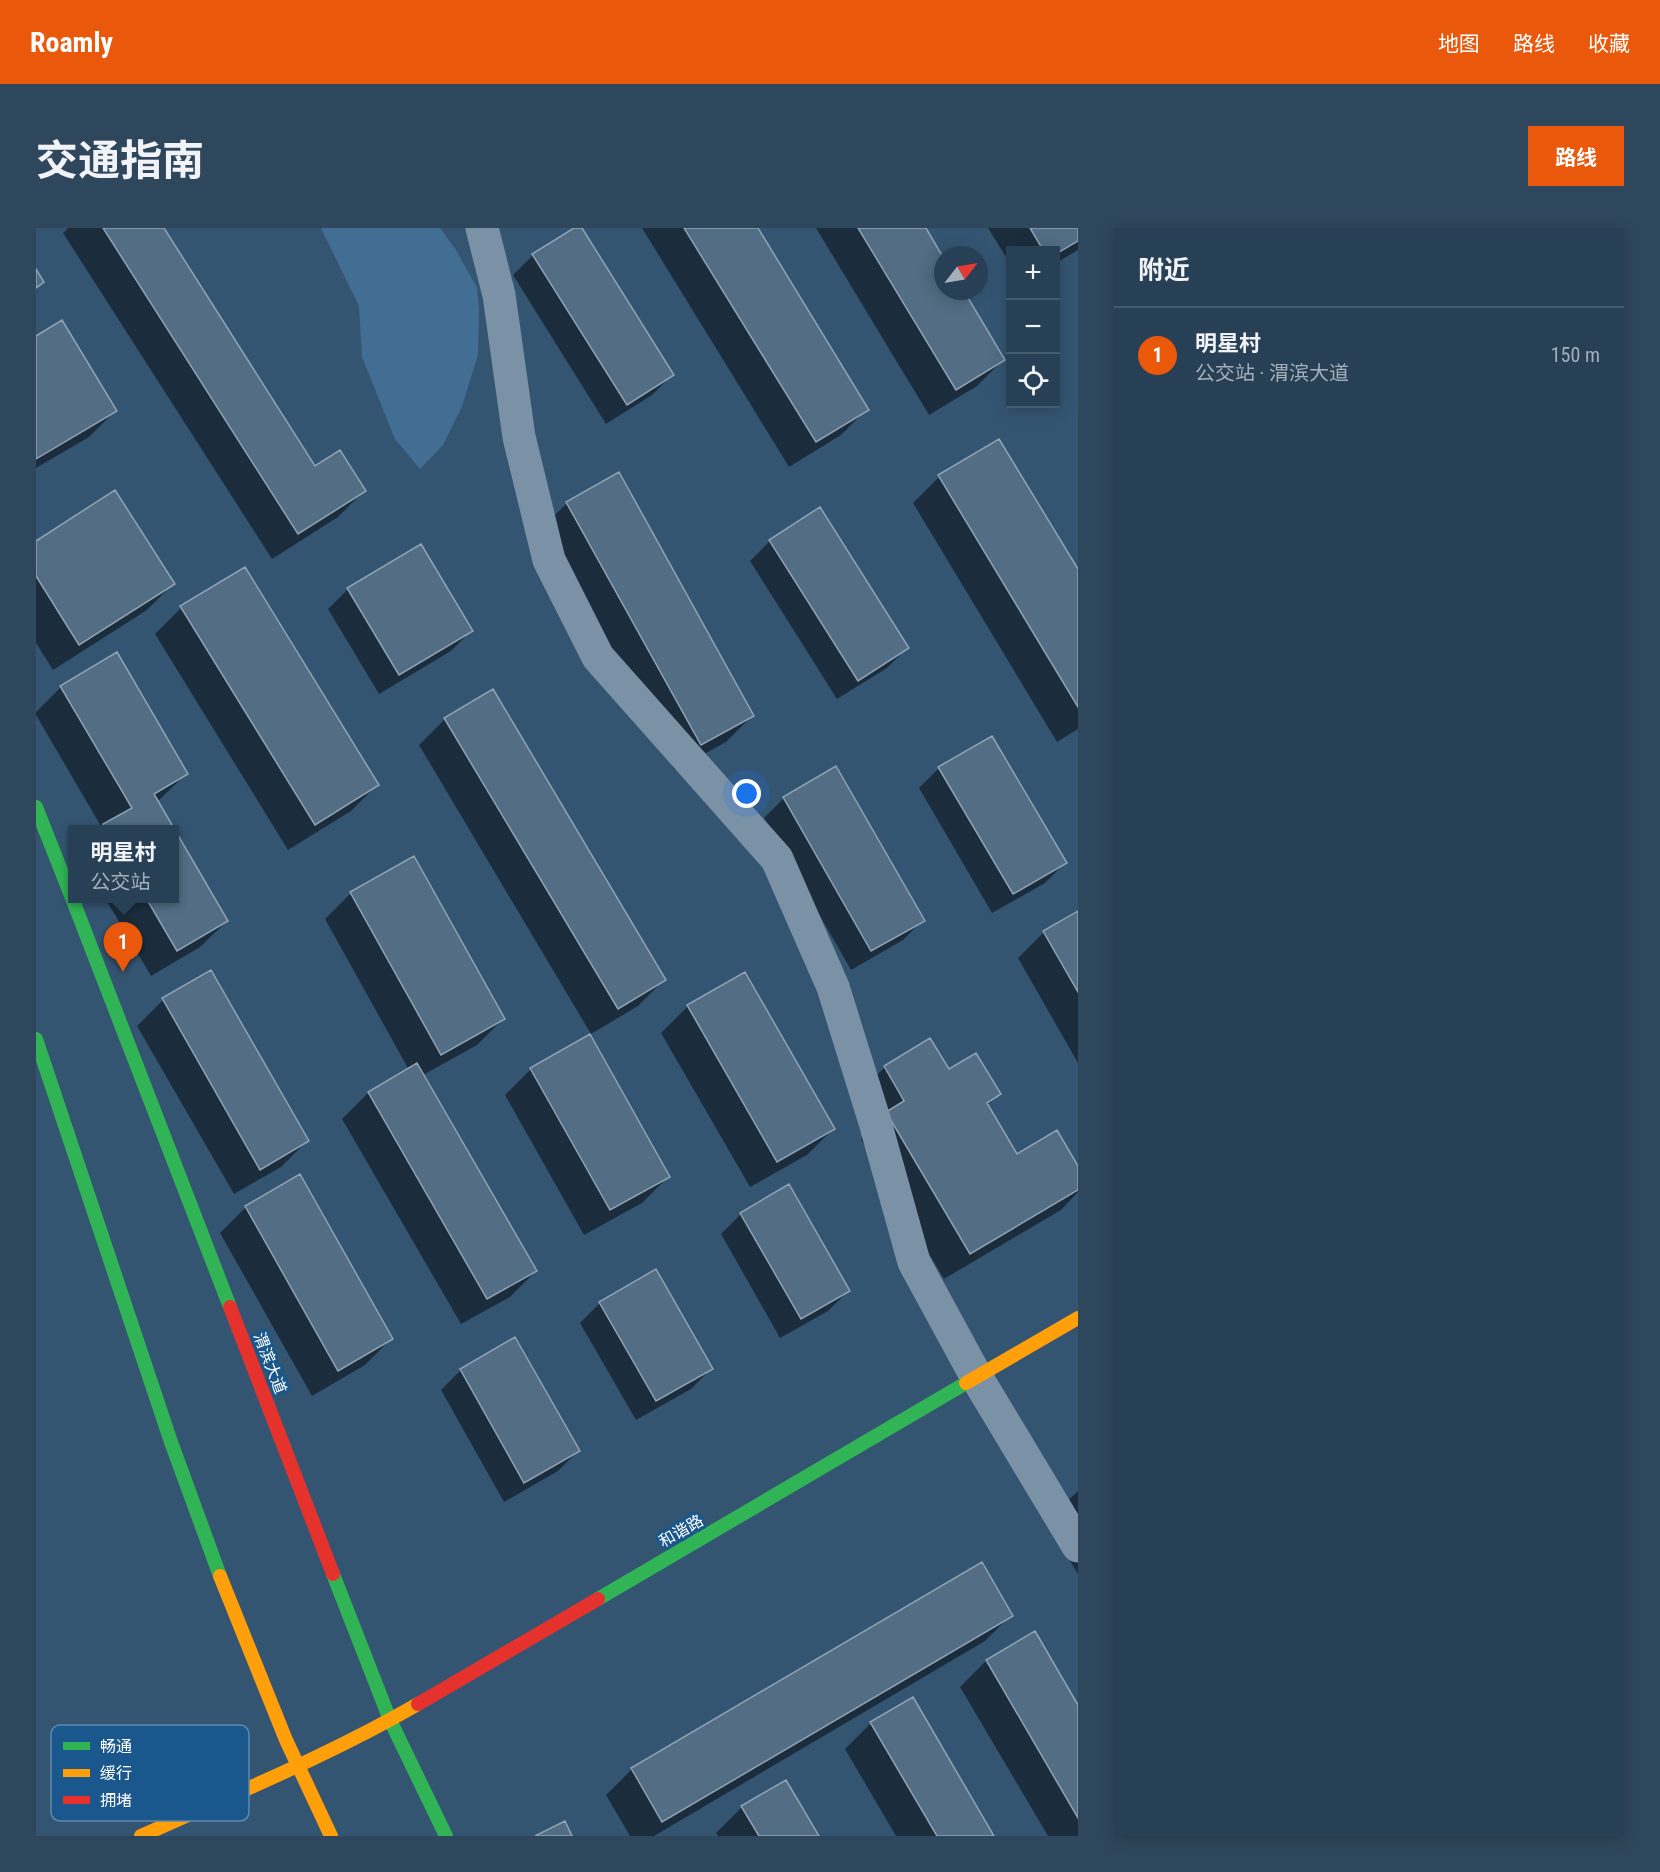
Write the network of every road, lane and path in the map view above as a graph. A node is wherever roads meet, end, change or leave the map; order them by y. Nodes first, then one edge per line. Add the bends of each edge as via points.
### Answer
1 (482, 228) edge
2 (36, 807) edge
3 (68, 888) edge
4 (74, 903) edge
5 (36, 1039) edge
6 (1078, 1318) edge
7 (977, 1377) junction
8 (1078, 1546) edge
9 (390, 1720) junction
10 (297, 1766) junction
11 (249, 1788) edge
12 (174, 1821) edge
13 (141, 1836) edge
14 (331, 1836) edge
15 (446, 1836) edge

1 - 7 street via 499,295 519,437 549,560 598,657 777,859 833,987 914,1262
2 - 3 main road, 渭滨大道
4 - 9 main road, 渭滨大道
5 - 10 main road via 200,1528
6 - 7 main road, 和谐路
7 - 8 street
7 - 9 main road, 和谐路
9 - 10 main road, 和谐路
9 - 15 main road, 渭滨大道
10 - 11 main road, 和谐路
10 - 14 main road
12 - 13 main road, 和谐路

